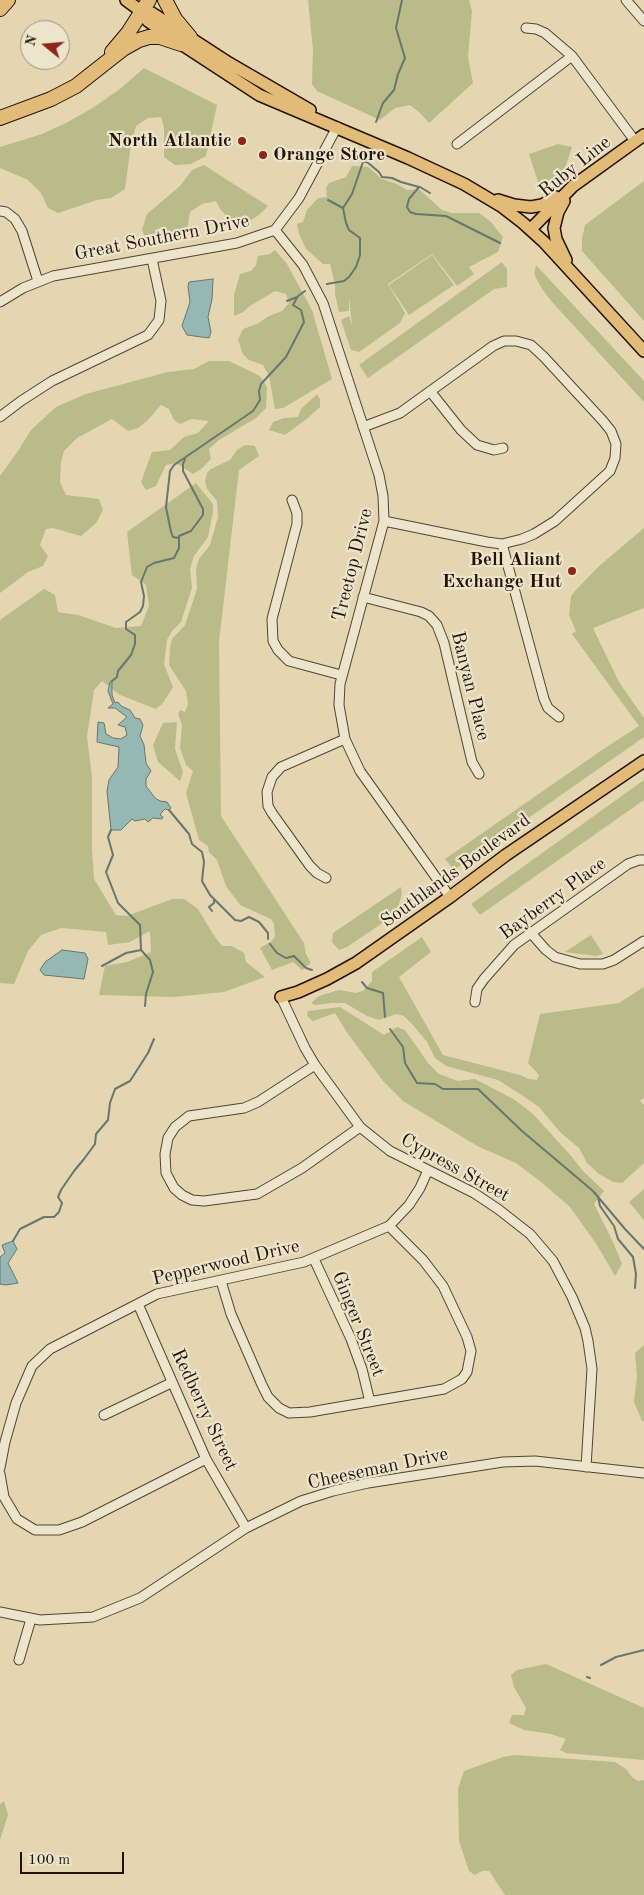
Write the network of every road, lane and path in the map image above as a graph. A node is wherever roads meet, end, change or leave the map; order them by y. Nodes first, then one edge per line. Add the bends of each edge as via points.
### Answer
1 (8, 0) edge
2 (126, 0) edge
3 (165, 0) edge
4 (626, 0) edge
5 (145, 5) edge
6 (0, 9) edge
7 (644, 21) edge
8 (526, 28) dead end
9 (186, 41) junction
10 (572, 56) junction
11 (92, 74) junction
12 (0, 118) edge
13 (337, 127) junction
14 (640, 138) edge
15 (457, 144) dead end
16 (573, 186) junction
17 (491, 200) junction
18 (0, 211) edge
19 (531, 229) junction
20 (276, 230) junction
21 (152, 258) junction
22 (573, 273) junction
23 (38, 281) junction
24 (0, 302) edge
25 (644, 351) edge
26 (430, 391) junction
27 (0, 418) edge
28 (364, 427) junction
29 (503, 448) dead end
30 (292, 500) dead end
31 (384, 521) junction
32 (502, 544) junction
33 (363, 597) junction
34 (341, 675) junction
35 (559, 717) dead end
36 (344, 739) junction
37 (644, 761) edge
38 (479, 774) dead end
39 (644, 860) edge
40 (326, 878) dead end
41 (450, 898) junction
42 (530, 932) junction
43 (644, 941) edge
44 (281, 997) joint
45 (475, 1002) dead end
46 (315, 1065) junction
47 (360, 1127) junction
48 (428, 1170) junction
49 (388, 1226) junction
50 (314, 1259) junction
51 (221, 1281) junction
52 (138, 1304) junction
53 (172, 1383) junction
54 (370, 1402) junction
55 (104, 1415) dead end
56 (206, 1459) junction
57 (586, 1466) junction
58 (0, 1468) edge
59 (644, 1473) edge
60 (0, 1474) edge
61 (246, 1528) junction
62 (0, 1612) edge
63 (30, 1618) junction
64 (19, 1660) dead end

1 - 6 highway
2 - 5 main road
3 - 9 highway
4 - 7 street
5 - 9 main road
5 - 11 highway via 128,33
8 - 10 street via 545,33
9 - 11 highway via 143,38 123,49
9 - 13 main road
10 - 14 street
10 - 15 street
11 - 12 highway via 63,93
13 - 17 main road via 456,180
13 - 20 street, Great Southern Drive via 299,198
14 - 16 main road, Ruby Line
16 - 17 main road via 550,202 534,207
16 - 19 main road, Ruby Line
16 - 22 main road via 559,209 554,228
17 - 19 main road
18 - 23 street via 15,219
19 - 22 main road
20 - 21 street, Great Southern Drive via 237,244
20 - 28 street, Treetop Drive via 320,294
21 - 23 street, Great Southern Drive
21 - 27 street via 161,301 159,320 148,335 52,381
22 - 25 main road
23 - 24 street, Great Southern Drive
26 - 28 street via 391,417
26 - 29 street via 476,445 494,450
26 - 32 street via 493,346 521,341 544,356 614,437 616,458 610,471 545,528
28 - 31 street, Treetop Drive via 384,496
30 - 34 street via 297,524 272,619 273,640 281,655 289,661
31 - 32 street
31 - 33 street, Treetop Drive
32 - 35 street via 544,699 548,708
33 - 34 street, Treetop Drive
33 - 38 street, Banyan Place via 421,612 437,625 472,762
34 - 36 street, Treetop Drive via 339,705
36 - 40 street via 281,767 272,777 267,792 272,813 316,873
36 - 41 street, Treetop Drive via 360,771
37 - 41 main road, Southlands Boulevard
39 - 42 street, Bayberry Place via 628,864
41 - 44 main road, Southlands Boulevard via 356,963 327,979
42 - 43 street via 554,957 580,964 603,964
42 - 45 street, Bayberry Place via 489,973 477,989
44 - 46 street, Cypress Street
46 - 47 street, Cypress Street
46 - 47 street via 258,1102 244,1108 189,1116 175,1127 168,1138 166,1154 166,1173 174,1188 192,1200 204,1201 257,1194 302,1168
47 - 48 street, Cypress Street via 390,1151
48 - 49 street, Pepperwood Drive via 409,1205
48 - 57 street, Cypress Street via 498,1208 522,1226 552,1261 566,1284 585,1328 592,1369
49 - 50 street, Pepperwood Drive
49 - 54 street via 443,1286 467,1337 470,1364 462,1379 444,1389
50 - 51 street, Pepperwood Drive
50 - 54 street, Ginger Street via 351,1339
51 - 52 street, Pepperwood Drive via 157,1294
51 - 54 street via 231,1314 273,1404 290,1413
52 - 53 street, Redberry Street
52 - 58 street, Pepperwood Drive via 50,1348 32,1366 16,1403
53 - 55 street
53 - 56 street, Redberry Street
56 - 60 street via 82,1522 59,1530 35,1530 17,1519 4,1497
56 - 61 street, Redberry Street
57 - 59 street, Cheeseman Drive
57 - 61 street, Cheeseman Drive via 535,1461 503,1462 368,1483 301,1501
61 - 63 street, Cheeseman Drive via 132,1602 93,1618
62 - 63 street, Cheeseman Drive
63 - 64 street

